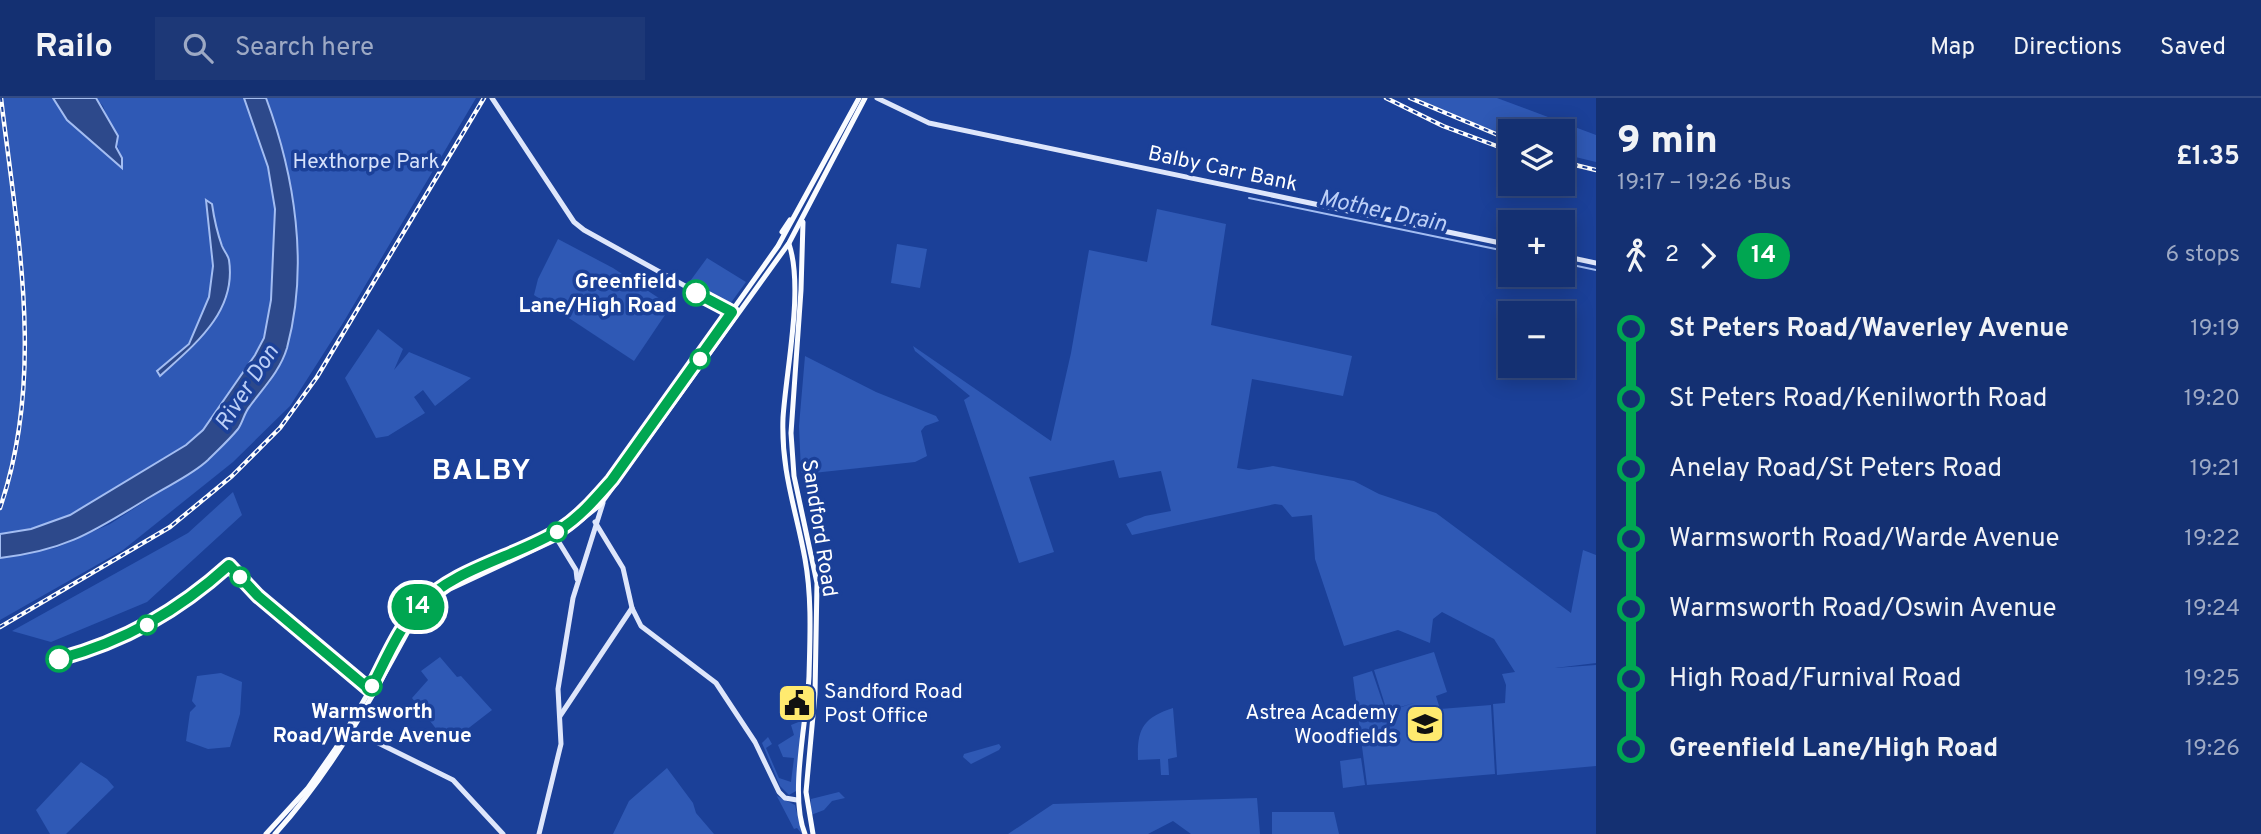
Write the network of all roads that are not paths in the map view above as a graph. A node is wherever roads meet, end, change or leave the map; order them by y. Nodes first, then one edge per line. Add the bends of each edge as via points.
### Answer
1 (492, 98) edge
2 (859, 98) edge
3 (865, 98) edge
4 (877, 98) edge
5 (804, 216) junction
6 (785, 231) junction
7 (1498, 242) edge
8 (789, 243) junction
9 (779, 258) junction
10 (1575, 259) edge
11 (793, 262) junction
12 (1596, 263) edge
13 (801, 264) junction
14 (764, 269) junction
15 (735, 315) junction
16 (793, 391) junction
17 (783, 416) junction
18 (621, 476) junction
19 (606, 497) junction
20 (591, 504) junction
21 (590, 515) junction
22 (595, 522) junction
23 (562, 529) junction
24 (602, 535) junction
25 (591, 536) junction
26 (557, 539) junction
27 (584, 558) junction
28 (573, 566) junction
29 (816, 576) junction
30 (808, 578) junction
31 (577, 583) junction
32 (633, 610) junction
33 (809, 616) junction
34 (817, 616) junction
35 (809, 625) junction
36 (818, 625) junction
37 (560, 716) junction
38 (347, 730) junction
39 (354, 732) junction
40 (806, 798) junction
41 (797, 800) junction
42 (266, 834) edge
43 (275, 834) edge
44 (503, 834) edge
45 (539, 834) edge
46 (805, 834) edge
47 (813, 834) edge

1 - 15 street via 561,206 584,230
2 - 6 main road
3 - 5 main road
4 - 7 street, Balby Carr Bank via 929,123
5 - 8 main road
5 - 13 main road, Sandford Road
6 - 8 main road, Sandford Road
6 - 14 main road
8 - 9 main road
8 - 11 main road, Sandford Road
8 - 13 main road via 795,245
8 - 14 main road
9 - 11 main road via 787,256
9 - 15 main road
10 - 12 street
11 - 17 main road, Sandford Road
13 - 16 main road, Sandford Road
14 - 15 main road
15 - 18 main road
15 - 20 main road
16 - 17 main road
16 - 29 main road, Sandford Road via 792,464
17 - 30 main road, Sandford Road via 785,476
18 - 19 main road
18 - 20 main road via 598,503
19 - 21 main road
19 - 22 street
20 - 23 main road
21 - 22 main road
21 - 23 main road
21 - 26 main road
22 - 24 street
22 - 25 street
23 - 26 main road
23 - 38 main road via 447,584 419,606
24 - 25 street
24 - 32 street via 624,572
25 - 27 street
26 - 28 street
26 - 39 main road via 450,589 423,610
27 - 28 street
27 - 31 street
28 - 31 street
29 - 30 main road
29 - 34 main road, Sandford Road
30 - 33 main road, Sandford Road
31 - 37 street via 558,689
32 - 37 street
32 - 41 street via 648,633 716,683 755,741 779,792
33 - 34 main road
33 - 35 main road, Sandford Road
34 - 36 main road, Sandford Road
35 - 36 main road
35 - 41 main road, Sandford Road via 807,718
36 - 40 main road, Sandford Road
37 - 45 street via 561,744
38 - 39 main road
38 - 42 main road via 308,788
39 - 43 main road via 312,792
39 - 44 street via 453,780
40 - 41 main road
40 - 47 main road, Sandford Road
41 - 46 main road

